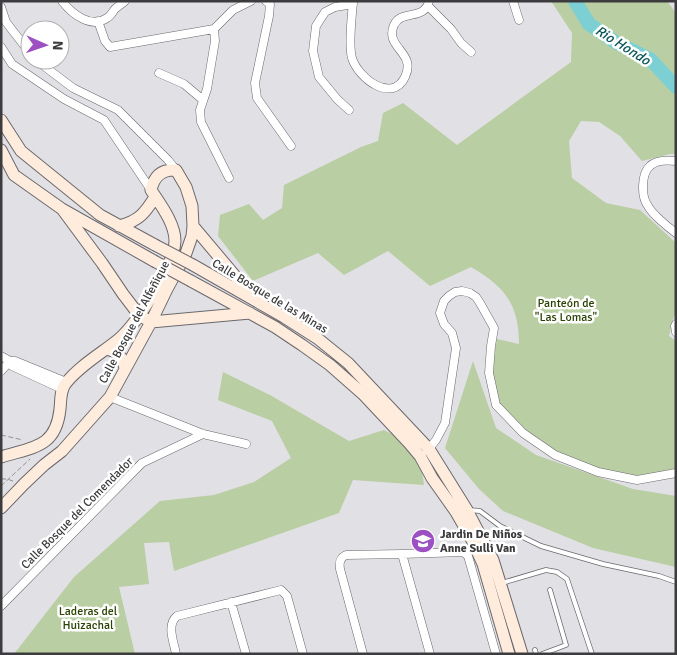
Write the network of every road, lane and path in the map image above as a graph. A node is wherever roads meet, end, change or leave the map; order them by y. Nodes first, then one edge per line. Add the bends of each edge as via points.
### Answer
1 (62, 1) edge
2 (125, 1) edge
3 (251, 1) edge
4 (513, 1) edge
5 (269, 2) edge
6 (353, 2) edge
7 (429, 3) edge
8 (1, 7) edge
9 (519, 20) dead end
10 (98, 21) junction
11 (214, 28) junction
12 (20, 40) edge
13 (1, 48) edge
14 (471, 52) dead end
15 (49, 70) edge
16 (159, 73) dead end
17 (203, 100) junction
18 (349, 110) dead end
19 (1, 120) edge
20 (291, 146) dead end
21 (1, 150) edge
22 (676, 161) edge
23 (176, 170) junction
24 (229, 178) dead end
25 (153, 193) junction
26 (62, 209) junction
27 (119, 226) junction
28 (193, 226) junction
29 (676, 233) edge
30 (258, 303) junction
31 (250, 312) junction
32 (139, 315) junction
33 (152, 322) junction
34 (676, 324) edge
35 (676, 332) edge
36 (106, 349) junction
37 (1, 356) edge
38 (10, 361) junction
39 (125, 368) junction
40 (1, 371) edge
41 (64, 386) junction
42 (110, 397) junction
43 (59, 420) junction
44 (78, 431) junction
45 (203, 434) junction
46 (246, 444) dead end
47 (425, 453) junction
48 (1, 457) edge
49 (676, 473) edge
50 (1, 480) edge
51 (1, 486) edge
52 (1, 508) edge
53 (467, 510) junction
54 (402, 554) junction
55 (676, 582) edge
56 (496, 585) junction
57 (550, 590) dead end
58 (231, 602) junction
59 (1, 606) edge
60 (176, 654) edge
61 (246, 654) edge
62 (303, 654) edge
63 (362, 654) edge
64 (430, 654) edge
65 (496, 654) edge
66 (510, 654) edge
67 (522, 654) edge
68 (542, 654) edge
69 (592, 654) edge

1 - 10 street via 73,13 88,21
2 - 10 street via 108,18
3 - 11 street via 233,10
4 - 9 street
5 - 20 street via 255,83 257,98
6 - 7 street via 351,45 356,67 381,88 389,89 401,84 409,66 394,43 394,24 399,18 424,11
6 - 18 street via 325,12 316,26 313,51 319,77
7 - 14 street
8 - 12 street via 6,22
10 - 11 street via 110,47
11 - 17 street
13 - 25 street via 12,64 64,99 104,120
15 - 23 street via 73,88 118,110
16 - 17 street via 184,84
17 - 24 street via 201,122
19 - 27 main road, Calle Bosque de las Minas via 21,151 100,215
21 - 26 main road, Calle Bosque de las Minas via 14,175
22 - 29 street via 663,161 649,167 643,185 648,207
23 - 25 main road via 156,176 152,182
23 - 28 main road, Calle Bosque del Alfeñique via 190,198
25 - 27 main road via 145,213 129,224
25 - 32 main road, Calle Bosque del Alfeñique via 171,223 175,240 172,257 160,283
26 - 31 main road, Calle Bosque de las Minas, bridge
26 - 32 main road
27 - 30 main road, Calle Bosque de las Minas, bridge
28 - 30 main road
28 - 33 main road, Calle Bosque del Alfeñique via 185,256
30 - 47 main road, Calle Bosque de las Minas via 317,338 348,364
31 - 33 main road
31 - 47 main road, Calle Bosque de las Minas via 330,365 363,394 409,443
32 - 33 main road
32 - 36 main road, Calle Bosque del Alfeñique via 129,329
33 - 39 main road, Calle Bosque del Alfeñique
34 - 35 street
36 - 39 main road via 121,355
36 - 41 main road, Calle Bosque del Alfeñique
37 - 38 street
38 - 40 street
38 - 41 street
39 - 42 main road, Calle Bosque del Alfeñique
41 - 43 main road
42 - 44 main road, Calle Bosque del Alfeñique
42 - 45 street
43 - 44 main road
43 - 48 main road via 54,433 44,443
44 - 52 main road, Calle Bosque del Alfeñique via 62,452 44,465
45 - 46 street
45 - 59 street, Calle Bosque del Comendador via 142,463
47 - 49 street via 445,423 456,348 452,333 440,313 449,296 462,291 476,297 494,328 488,373 496,405 523,433 555,455 598,472 637,480
47 - 53 main road, Calle Bosque de las Minas
47 - 56 main road, Calle Bosque de las Minas via 432,478 456,512
50 - 51 path via 7,479
53 - 55 lane via 480,511 500,526 541,546
53 - 56 main road, Calle Bosque de las Minas via 493,560
54 - 63 street via 346,555 339,562
54 - 64 street
54 - 65 street via 463,552 468,556
56 - 66 main road, Calle Bosque de las Minas
56 - 67 main road, Calle Bosque de las Minas
56 - 69 lane via 546,570 558,572 567,579
57 - 68 lane via 566,645
58 - 60 street via 176,616 171,630
58 - 61 street
58 - 62 street via 281,590 287,596

